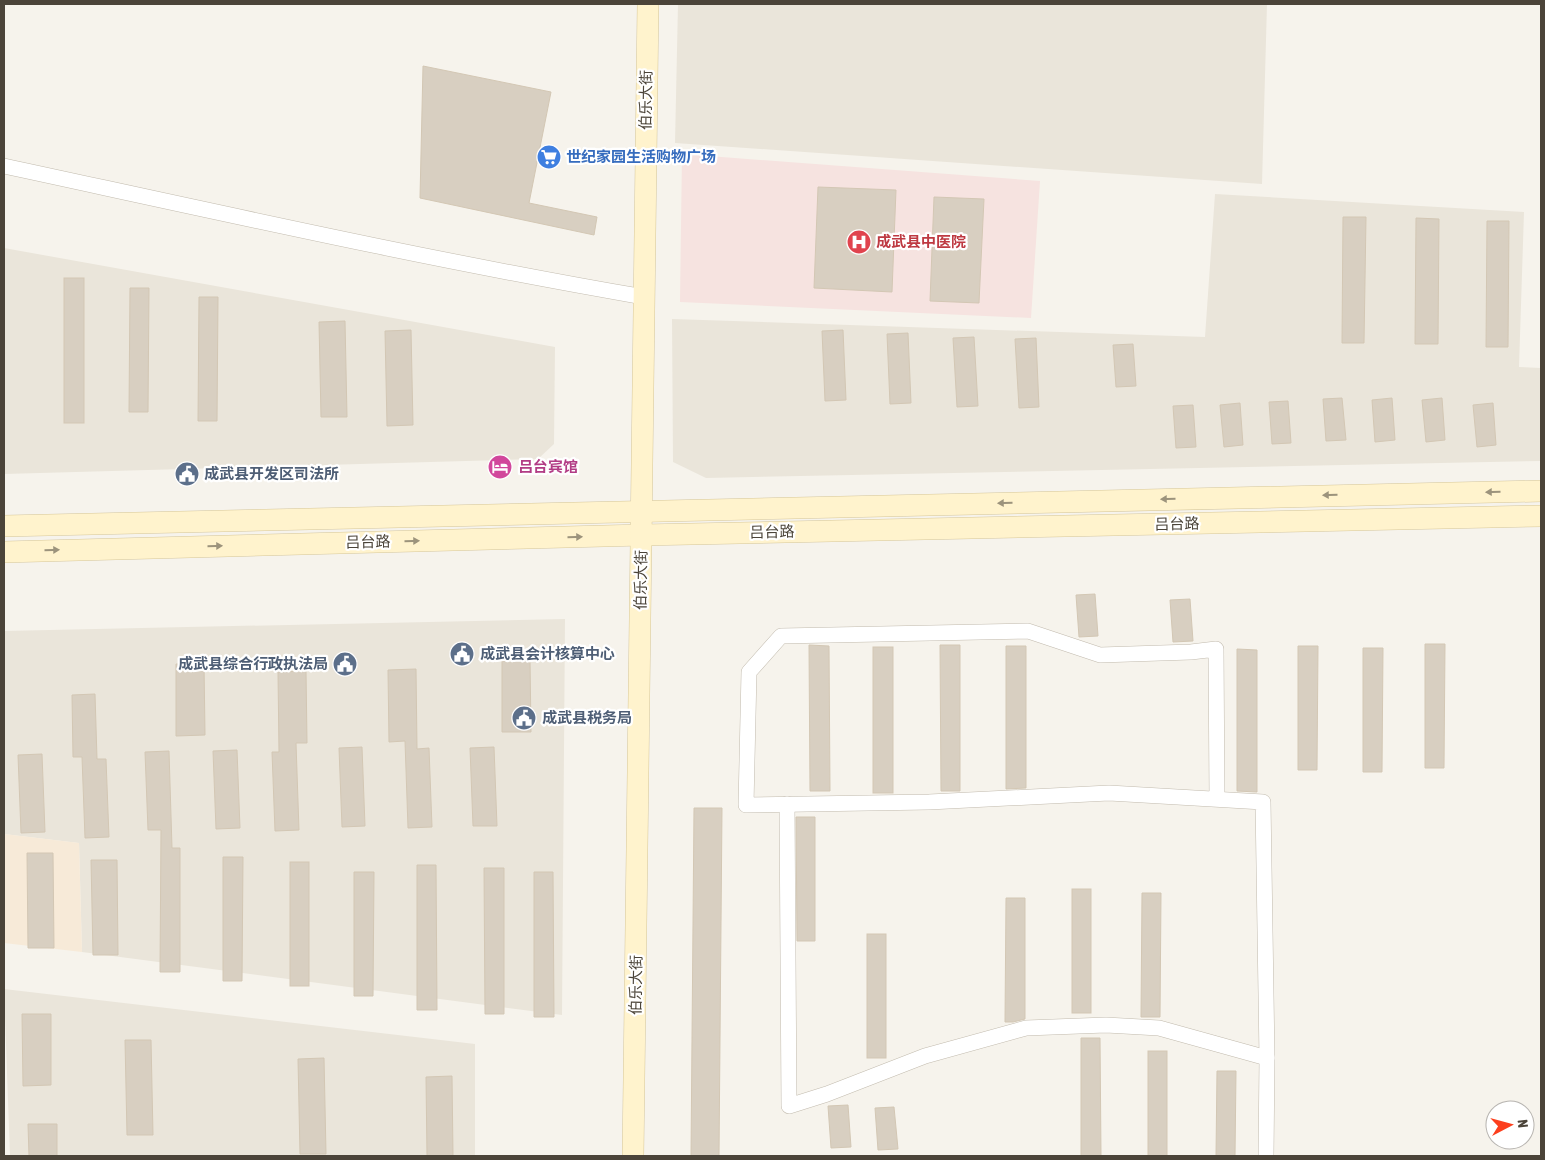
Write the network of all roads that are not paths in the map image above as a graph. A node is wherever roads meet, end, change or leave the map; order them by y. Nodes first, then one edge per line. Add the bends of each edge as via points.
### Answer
1 (648, 4) edge
2 (4, 166) edge
3 (644, 297) junction
4 (1541, 490) edge
5 (642, 511) junction
6 (1541, 516) edge
7 (4, 526) edge
8 (642, 535) junction
9 (4, 552) edge
10 (1218, 799) junction
11 (787, 804) junction
12 (1267, 1058) junction
13 (633, 1156) edge
14 (1266, 1156) edge

1 - 3 main road, 伯乐大街
2 - 3 street via 526,276
3 - 5 main road, 伯乐大街
4 -> 5 main road, 吕台路
5 - 7 main road, 吕台路
5 - 8 main road, 伯乐大街
6 - 8 main road, 吕台路
9 -> 8 main road, 吕台路
8 - 13 main road, 伯乐大街
10 - 11 street via 1109,793 928,802
10 - 11 street via 1216,649 1100,655 1028,631 780,636 749,672 746,805
10 - 12 street via 1263,802
11 - 12 street via 789,1106 925,1056 1026,1028 1106,1025 1159,1028
12 - 14 street

